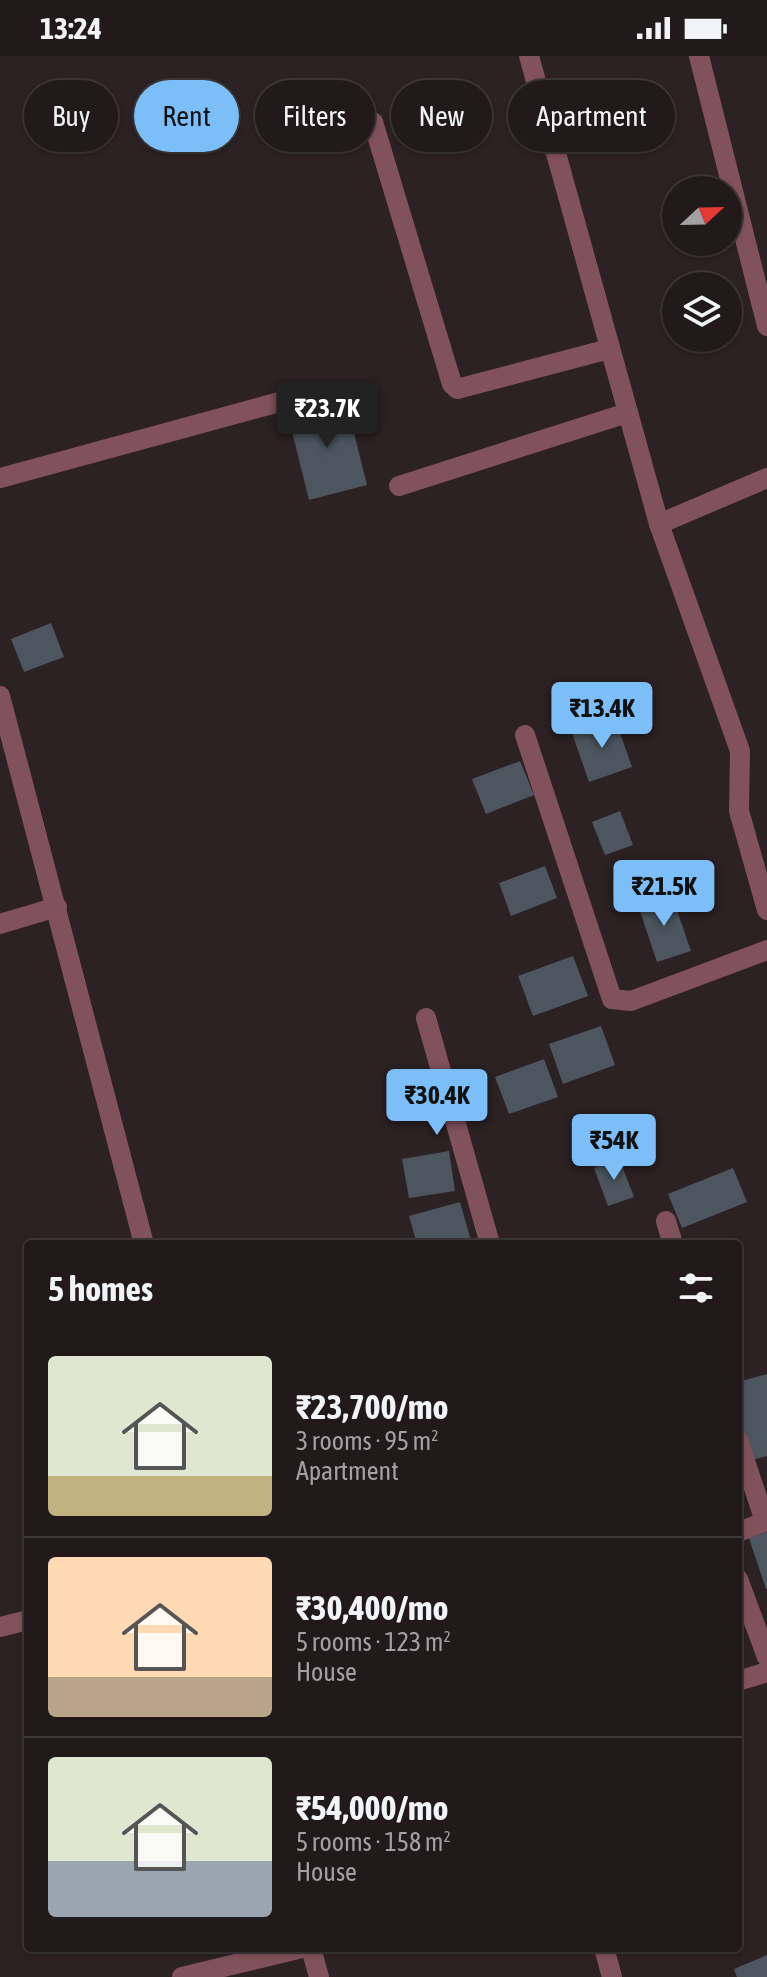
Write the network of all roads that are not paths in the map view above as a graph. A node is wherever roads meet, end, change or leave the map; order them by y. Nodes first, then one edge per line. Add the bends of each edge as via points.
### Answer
1 (529, 56) edge
2 (699, 56) edge
3 (375, 129) edge
4 (767, 326) edge
5 (609, 349) junction
6 (298, 397) dead end
7 (627, 413) junction
8 (0, 478) edge
9 (767, 478) edge
10 (399, 486) dead end
11 (659, 524) junction
12 (1, 704) edge
13 (525, 735) dead end
14 (57, 907) junction
15 (767, 910) edge
16 (0, 924) edge
17 (767, 950) edge
18 (426, 1018) dead end
19 (666, 1221) dead end
20 (143, 1240) edge
21 (489, 1240) edge
22 (672, 1240) edge
23 (742, 1452) edge
24 (766, 1521) edge
25 (742, 1530) edge
26 (742, 1590) edge
27 (24, 1621) edge
28 (0, 1627) edge
29 (767, 1657) edge
30 (767, 1672) edge
31 (742, 1680) edge
32 (285, 1952) edge
33 (312, 1952) edge
34 (605, 1952) edge
35 (182, 1977) edge
36 (319, 1977) edge
37 (612, 1977) edge

1 - 5 street
2 - 4 street
3 - 5 street via 454,387 461,390
5 - 7 street
6 - 8 street
7 - 10 street
7 - 11 street
9 - 11 street
11 - 15 street via 740,751 739,811
12 - 14 street
13 - 17 street via 612,999 631,1001
14 - 16 street
14 - 20 street
18 - 21 street
19 - 22 street
23 - 24 street
24 - 25 street
26 - 29 street
27 - 28 street
30 - 31 street
32 - 35 street
33 - 36 street
34 - 37 street

